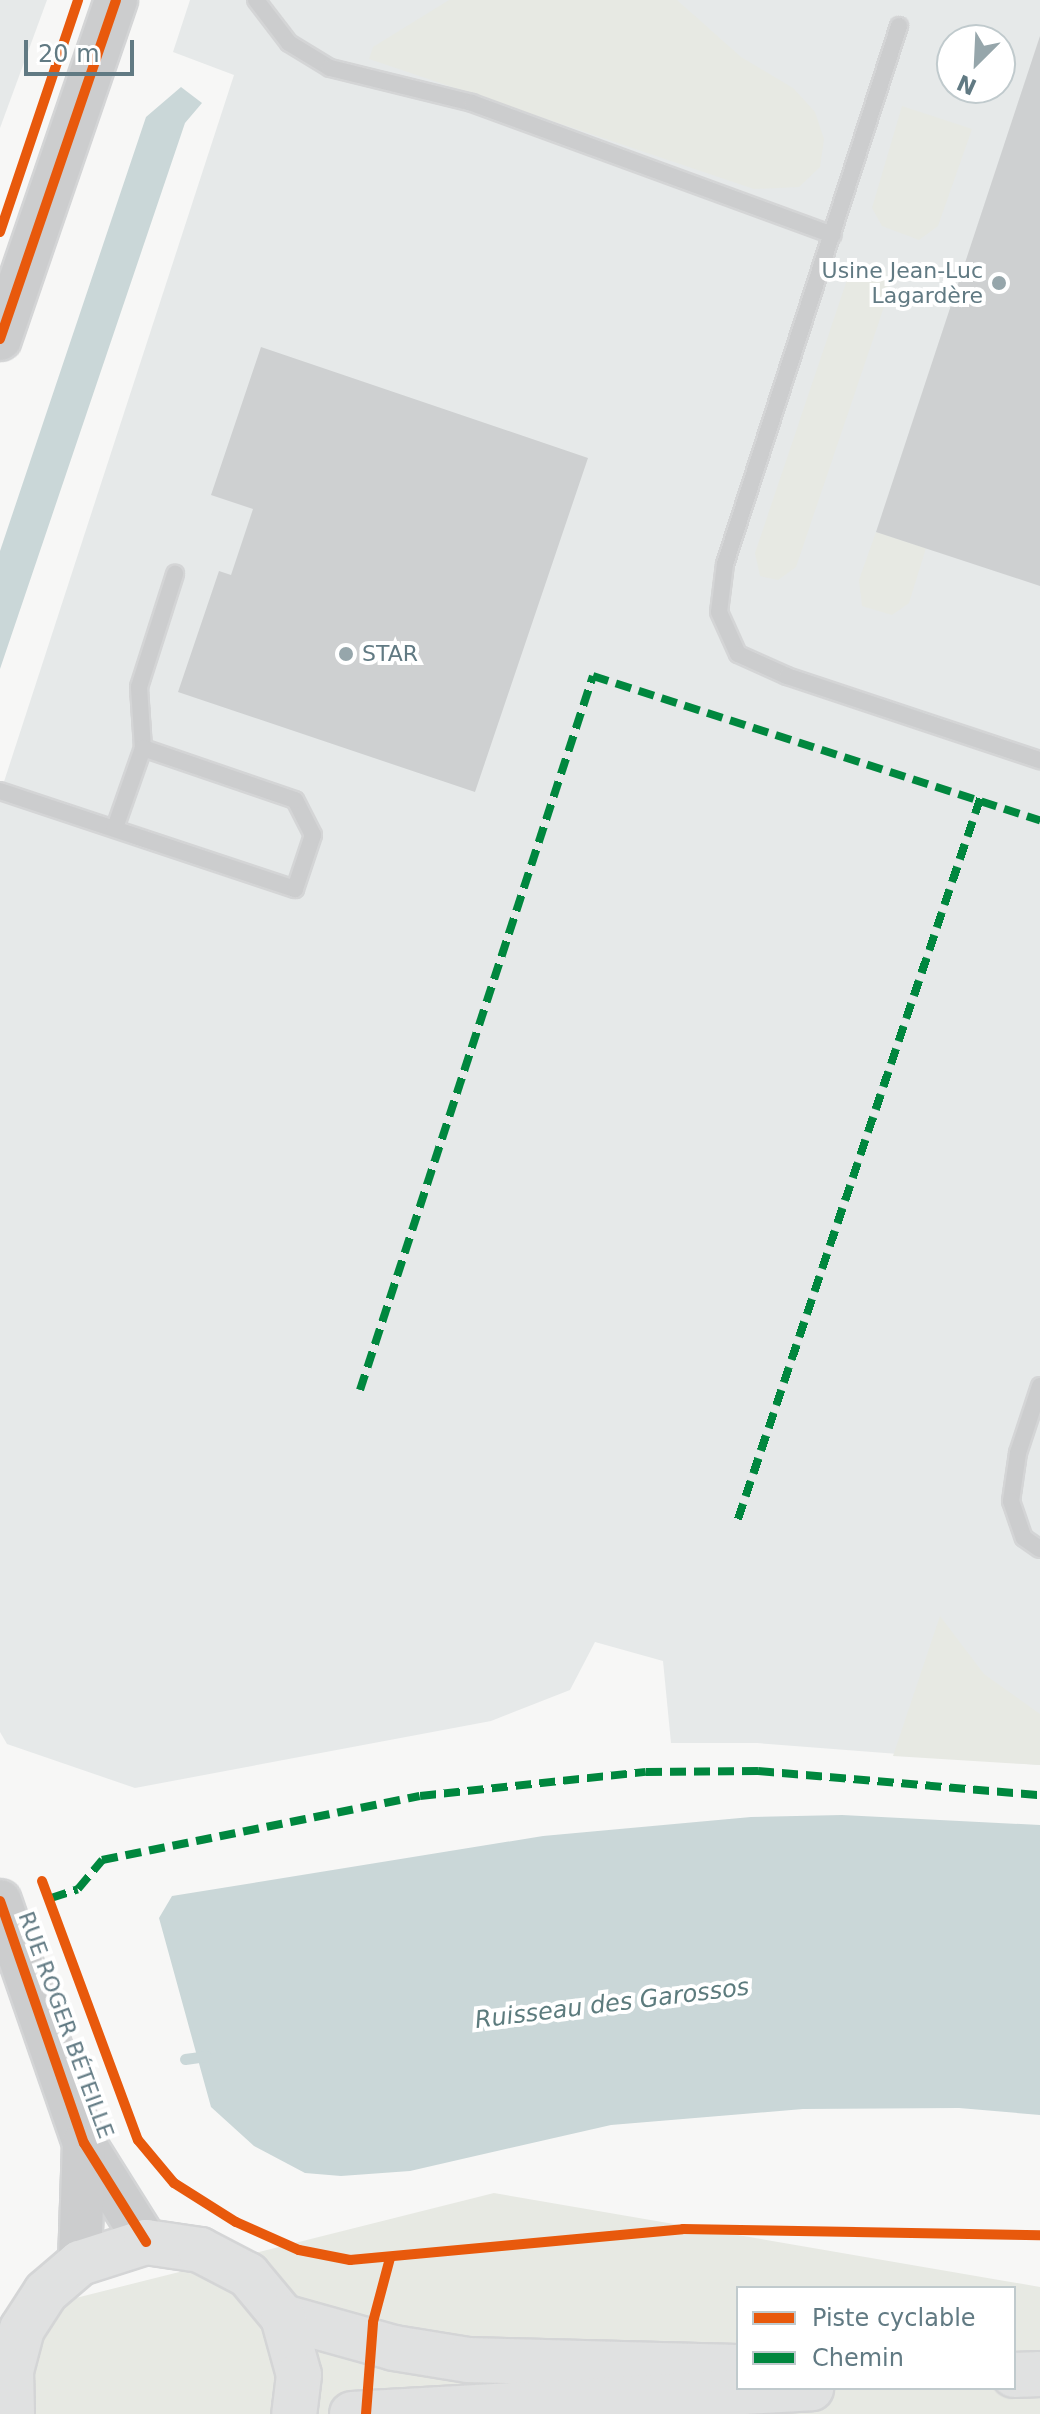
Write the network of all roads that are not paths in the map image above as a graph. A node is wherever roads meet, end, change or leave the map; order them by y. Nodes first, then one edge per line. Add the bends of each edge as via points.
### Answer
1 (116, 0) edge
2 (256, 0) edge
3 (899, 26) dead end
4 (833, 235) junction
5 (0, 339) edge
6 (175, 574) dead end
7 (143, 748) junction
8 (1040, 760) edge
9 (0, 791) edge
10 (115, 828) junction
11 (1040, 1386) edge
12 (1040, 1549) edge
13 (0, 1901) edge
14 (84, 2143) junction
15 (146, 2242) junction
16 (80, 2263) junction
17 (283, 2317) junction
18 (736, 2367) edge
19 (5, 2374) edge
20 (1040, 2374) edge
21 (1016, 2375) edge
22 (776, 2390) edge
23 (12, 2414) edge
24 (294, 2414) edge
25 (352, 2414) edge

1 - 5 street via 18,265
2 - 4 lane via 289,43 330,68 472,103
3 - 4 lane
4 - 8 lane via 725,564 719,612 738,654 787,676
6 - 7 lane via 139,687
7 - 10 lane
7 - 10 lane via 295,800 313,835 295,889
9 - 10 lane
11 - 12 lane via 1018,1453 1011,1501 1024,1538
13 - 14 street, RUE ROGER BÉTEILLE
14 - 15 street, RUE ROGER BÉTEILLE
14 - 16 street, RUE ROGER BÉTEILLE
15 - 16 main road
15 - 17 main road via 200,2250 248,2275
16 - 19 main road via 46,2292 22,2329
17 - 18 main road via 394,2348 468,2360
17 - 24 main road via 299,2375
19 - 23 main road
20 - 21 main road
22 - 25 main road

